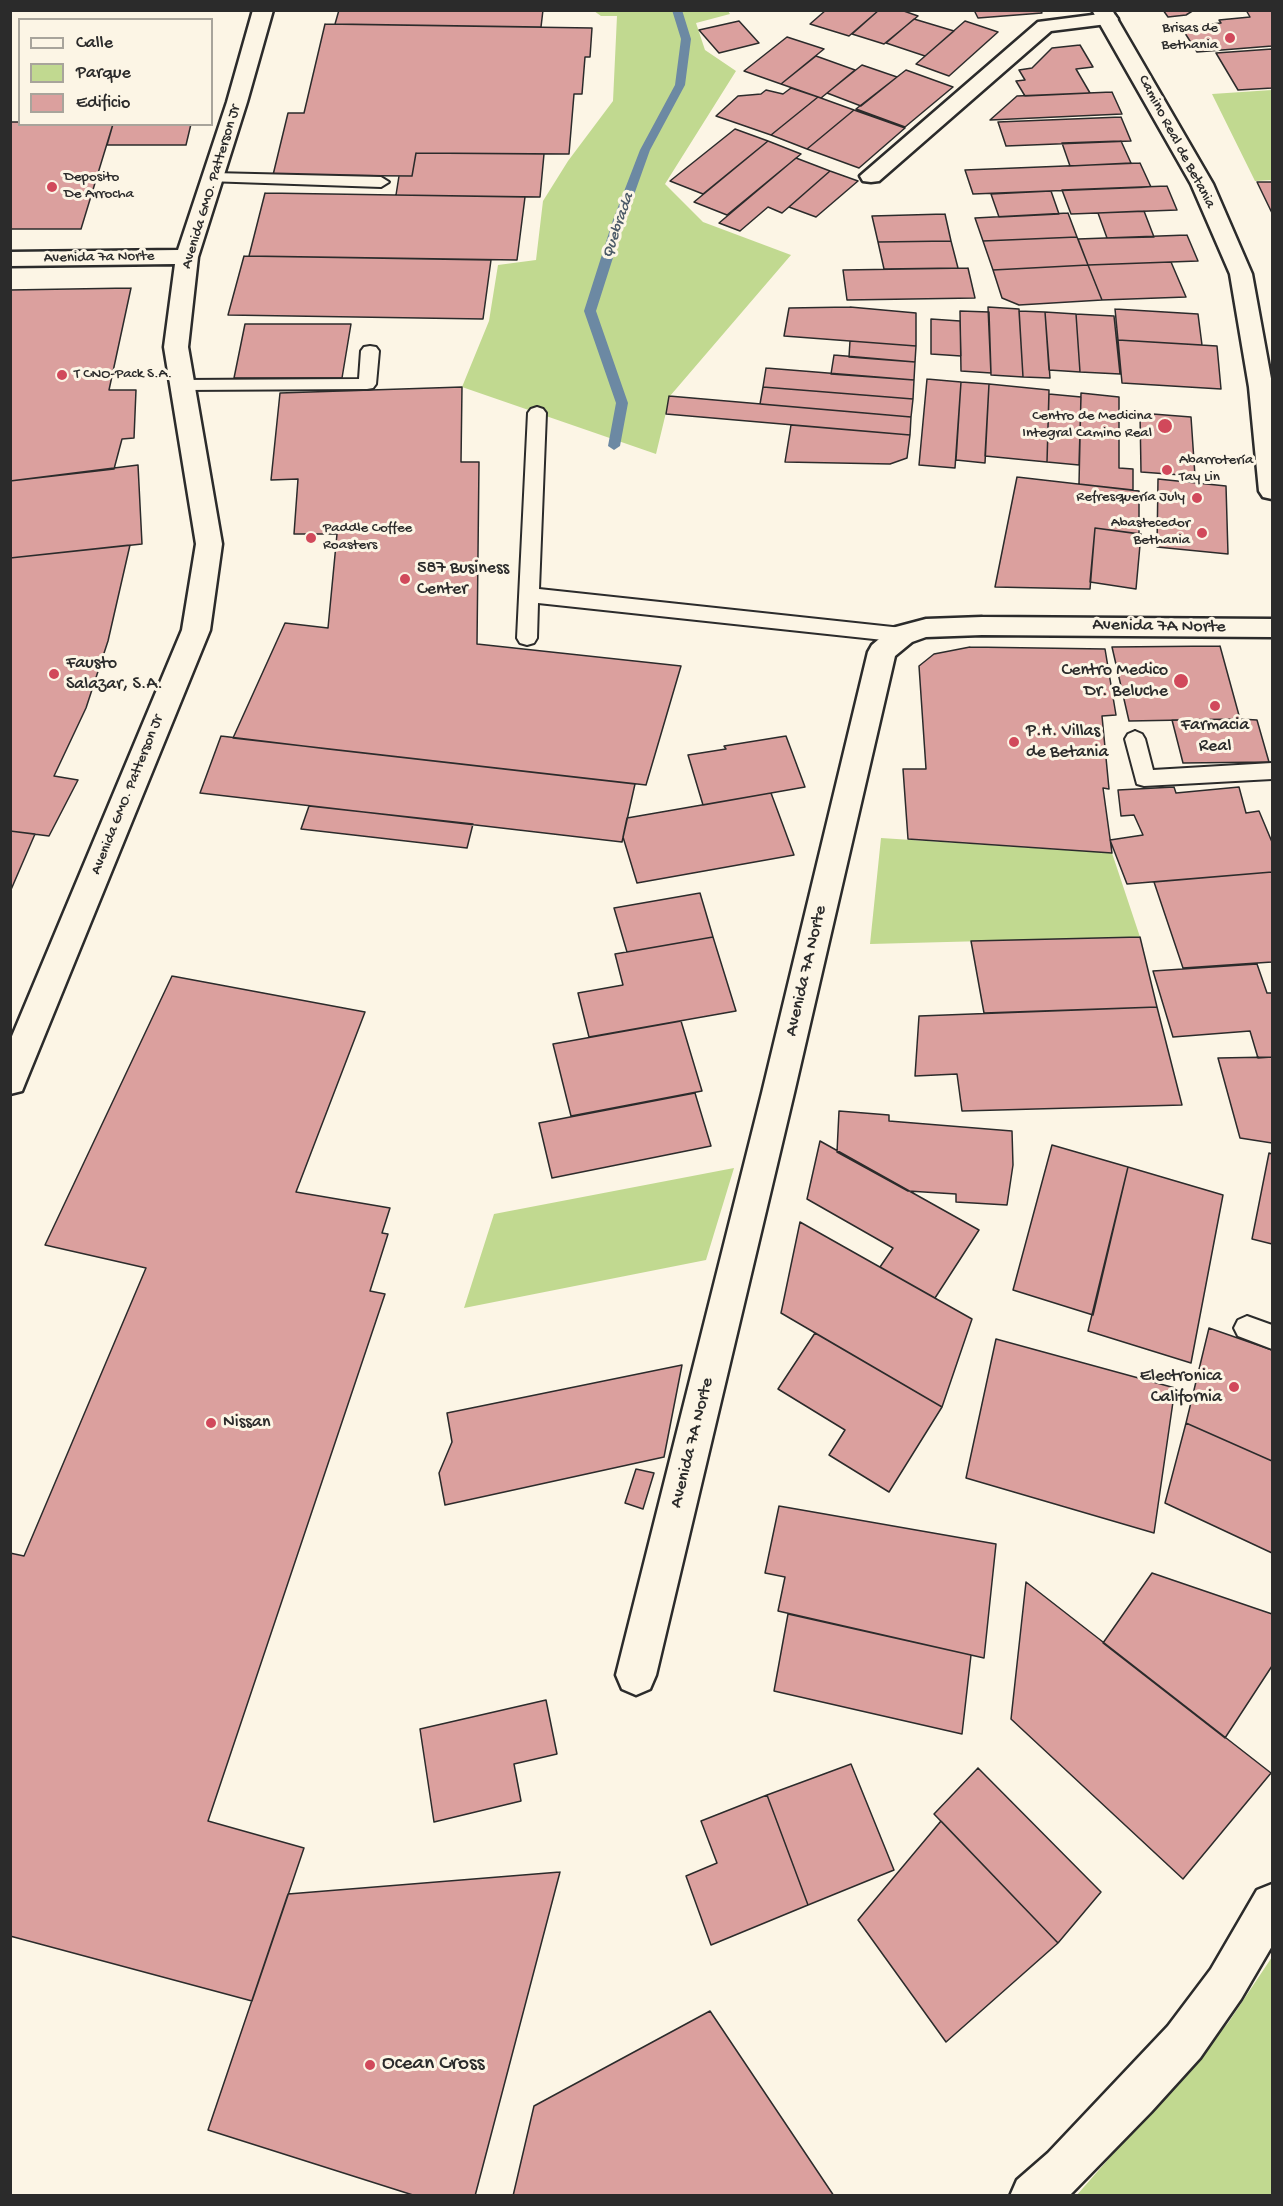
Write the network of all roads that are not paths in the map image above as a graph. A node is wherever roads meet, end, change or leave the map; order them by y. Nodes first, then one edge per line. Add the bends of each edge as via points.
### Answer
1 (263, 10) edge
2 (1105, 15) edge
3 (871, 176) dead end
4 (213, 178) junction
5 (381, 182) dead end
6 (187, 257) junction
7 (10, 259) edge
8 (370, 351) dead end
9 (182, 385) junction
10 (537, 413) dead end
11 (1272, 492) edge
12 (529, 595) junction
13 (1272, 628) edge
14 (902, 635) junction
15 (527, 638) dead end
16 (1135, 739) dead end
17 (1272, 771) edge
18 (10, 1081) edge
19 (1247, 1328) dead end
20 (1272, 1337) edge
21 (636, 1676) dead end
22 (1272, 1905) edge
23 (1033, 2196) edge

1 - 4 street, Avenida GMO. Patterson Jr
2 - 3 street via 1045,26
2 - 11 street, Camino Real de Betania via 1202,184 1241,274 1261,387
4 - 5 lane
4 - 6 street, Avenida GMO. Patterson Jr
6 - 7 street, Avenida 7a Norte
6 - 9 street, Avenida GMO. Patterson Jr via 176,347
8 - 9 lane via 367,384
9 - 18 street, Avenida GMO. Patterson Jr via 209,544 196,630
10 - 12 lane
12 - 14 lane
12 - 15 lane
13 - 14 street, Avenida 7A Norte via 982,626 926,628
14 - 21 street, Avenida 7A Norte via 882,652
16 - 17 lane via 1144,778
19 - 20 lane
22 - 23 street via 1226,1984 1184,2042 1136,2096

